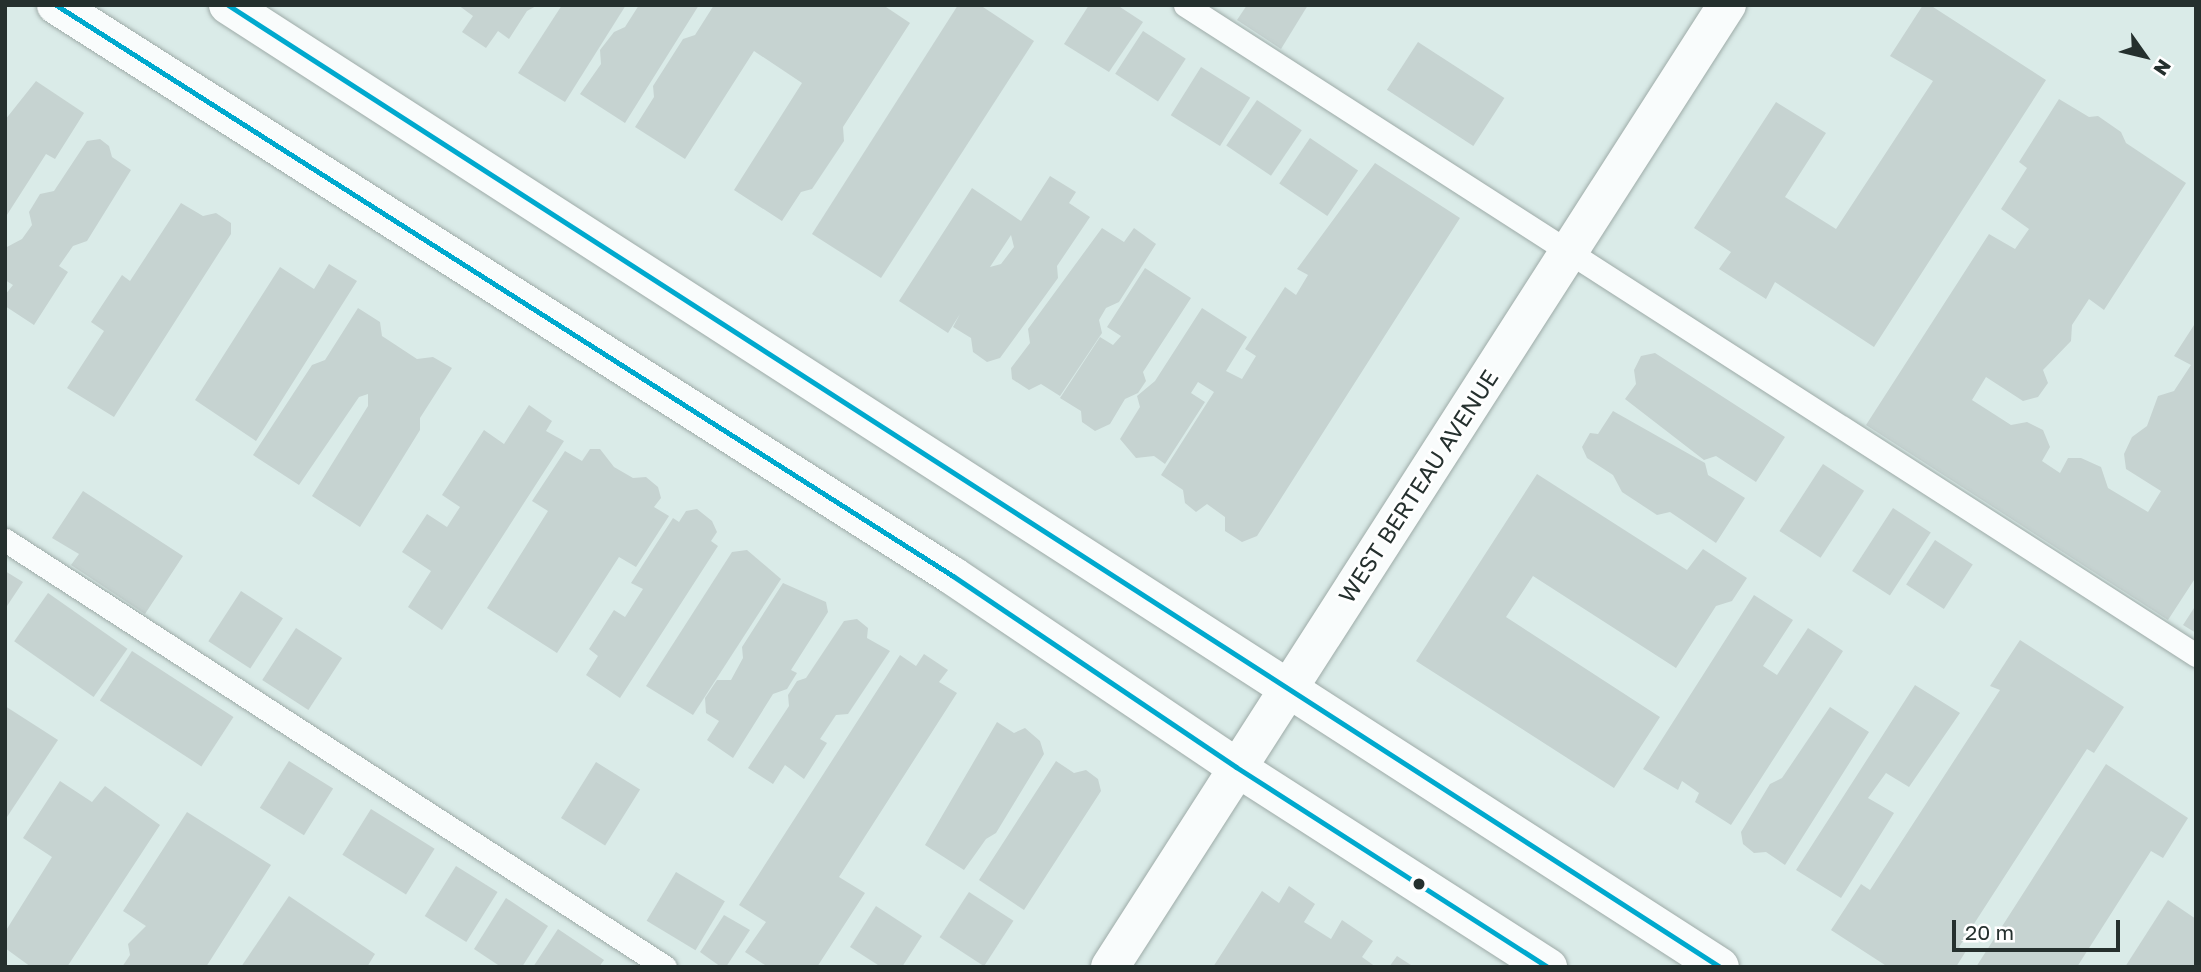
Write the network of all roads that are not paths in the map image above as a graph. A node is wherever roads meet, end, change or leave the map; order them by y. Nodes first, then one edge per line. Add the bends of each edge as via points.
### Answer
1 (56, 5) edge
2 (228, 5) edge
3 (1185, 5) edge
4 (1727, 5) edge
5 (1568, 252) junction
6 (5, 540) edge
7 (2196, 656) edge
8 (1286, 690) junction
9 (1236, 767) junction
10 (665, 967) edge
11 (1110, 967) edge
12 (1548, 967) edge
13 (1720, 967) edge

1 - 9 main road via 953,576
2 - 8 main road
3 - 5 lane
4 - 5 main road, WEST BERTEAU AVENUE
5 - 7 lane
5 - 8 main road, WEST BERTEAU AVENUE
6 - 10 lane
8 - 9 main road, WEST BERTEAU AVENUE
8 - 13 main road
9 - 11 main road, WEST BERTEAU AVENUE
9 - 12 main road

